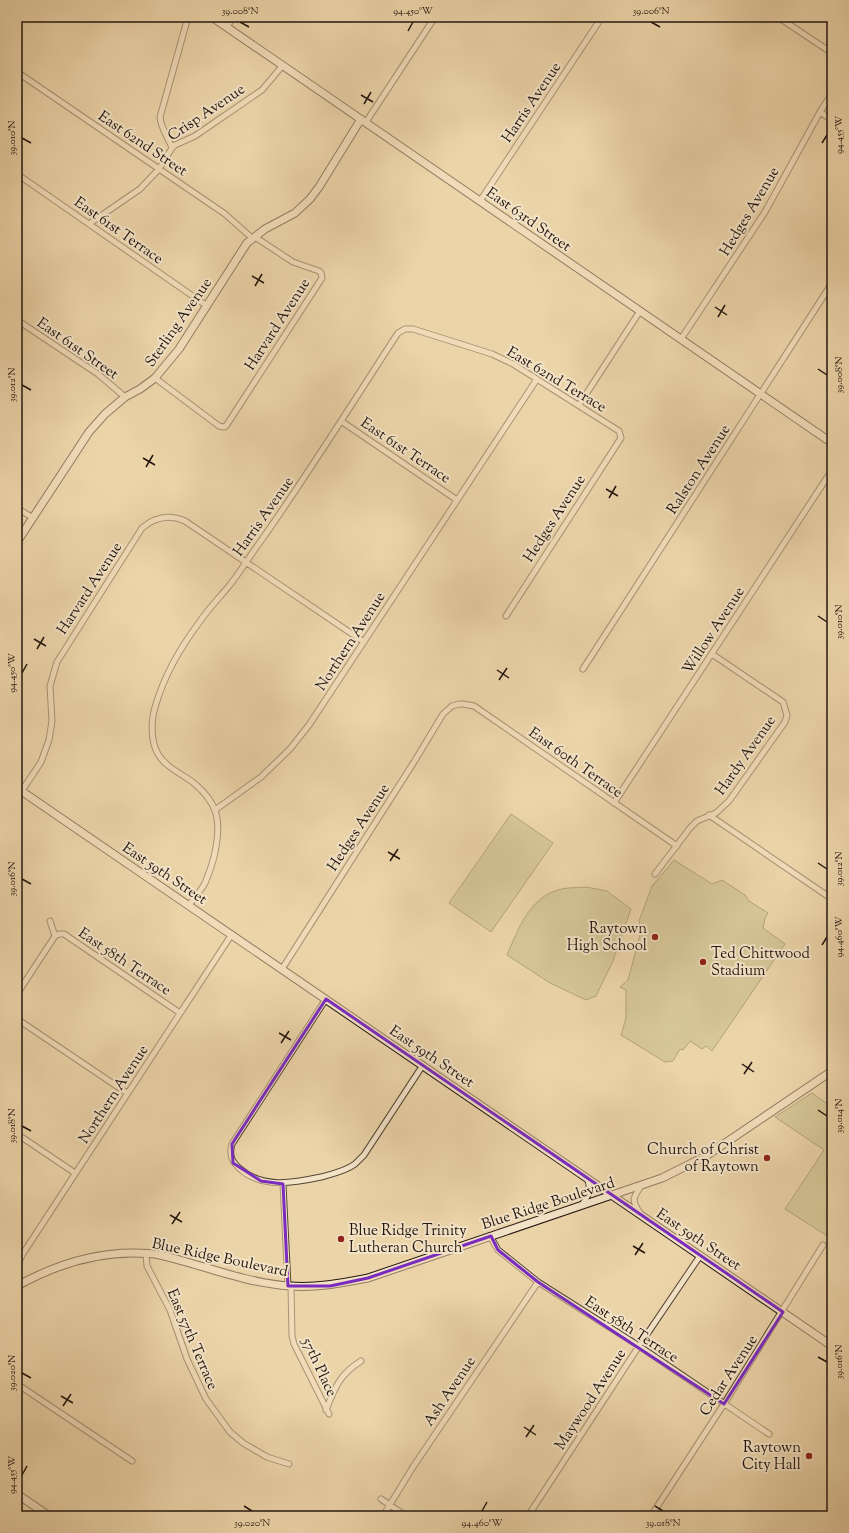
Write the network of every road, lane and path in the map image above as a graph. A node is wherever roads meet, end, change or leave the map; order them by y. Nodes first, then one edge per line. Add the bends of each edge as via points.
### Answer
1 (81, 17) edge
2 (90, 17) edge
3 (188, 17) edge
4 (212, 17) edge
5 (233, 17) edge
6 (434, 17) edge
7 (602, 17) edge
8 (778, 17) edge
9 (227, 27) junction
10 (832, 53) edge
11 (282, 65) junction
12 (17, 72) edge
13 (832, 93) edge
14 (820, 112) junction
15 (832, 120) edge
16 (363, 121) junction
17 (172, 148) junction
18 (159, 169) junction
19 (17, 174) edge
20 (480, 201) junction
21 (89, 224) junction
22 (254, 238) junction
23 (321, 273) joint
24 (832, 283) edge
25 (207, 306) junction
26 (640, 311) junction
27 (17, 320) edge
28 (409, 329) joint
29 (681, 339) junction
30 (155, 378) junction
31 (537, 379) junction
32 (760, 393) junction
33 (125, 397) junction
34 (579, 405) junction
35 (341, 421) junction
36 (621, 433) joint
37 (832, 443) edge
38 (832, 470) edge
39 (457, 500) junction
40 (17, 508) edge
41 (33, 518) junction
42 (17, 542) edge
43 (246, 562) junction
44 (506, 616) dead end
45 (364, 642) junction
46 (712, 654) junction
47 (583, 669) dead end
48 (459, 704) joint
49 (19, 789) edge
50 (17, 798) edge
51 (614, 803) junction
52 (215, 810) junction
53 (709, 815) junction
54 (677, 846) junction
55 (655, 874) dead end
56 (832, 899) edge
57 (189, 905) junction
58 (50, 921) dead end
59 (232, 934) junction
60 (55, 936) junction
61 (282, 969) junction
62 (17, 994) edge
63 (326, 999) junction
64 (180, 1013) junction
65 (17, 1018) edge
66 (423, 1065) junction
67 (832, 1071) edge
68 (127, 1093) junction
69 (17, 1134) edge
70 (75, 1173) junction
71 (586, 1177) junction
72 (283, 1184) junction
73 (643, 1185) junction
74 (613, 1195) junction
75 (582, 1206) junction
76 (642, 1215) junction
77 (490, 1236) junction
78 (823, 1245) dead end
79 (19, 1254) edge
80 (146, 1254) junction
81 (700, 1256) junction
82 (17, 1268) edge
83 (538, 1282) junction
84 (17, 1286) edge
85 (290, 1286) junction
86 (783, 1312) junction
87 (639, 1346) junction
88 (832, 1346) edge
89 (361, 1361) dead end
90 (17, 1384) edge
91 (724, 1404) junction
92 (769, 1434) dead end
93 (132, 1461) dead end
94 (289, 1464) dead end
95 (17, 1494) edge
96 (381, 1499) dead end
97 (390, 1505) junction
98 (49, 1516) edge
99 (383, 1516) edge
100 (406, 1516) edge
101 (528, 1516) edge
102 (650, 1516) edge

1 - 2 street
3 - 17 street via 160,117 161,126
4 - 9 street, East 63rd Street
5 - 9 street
6 - 16 street
7 - 20 street, Harris Avenue
8 - 10 street
9 - 11 street, East 63rd Street
11 - 16 street, East 63rd Street
11 - 17 street, Crisp Avenue via 262,90 195,136
12 - 18 street, East 62nd Street
13 - 14 street, Hedges Avenue
14 - 15 street
14 - 29 street, Hedges Avenue via 765,212
16 - 20 street, East 63rd Street
16 - 22 street, Sterling Avenue via 310,199 295,213
17 - 18 street, Crisp Avenue
18 - 21 street, Crisp Avenue via 140,190
18 - 22 street, East 62nd Street via 225,214
19 - 21 street, East 61st Terrace
20 - 26 street, East 63rd Street
21 - 25 street, East 61st Terrace
22 - 23 street, East 62nd Street via 293,262
22 - 25 street, Sterling Avenue via 247,243
23 - 30 street, Harvard Avenue via 322,278 224,427 219,426
24 - 32 street, Ralston Avenue
25 - 30 street, Sterling Avenue via 179,349
26 - 29 street, East 63rd Street
26 - 34 street
27 - 33 street, East 61st Street via 98,374
28 - 31 street, East 62nd Terrace via 492,354
28 - 35 street, Harris Avenue via 398,333
29 - 32 street, East 63rd Street
30 - 33 street, Sterling Avenue via 140,390
31 - 34 street, East 62nd Terrace
31 - 39 street, Northern Avenue
32 - 37 street, East 63rd Street
32 - 47 street, Ralston Avenue
33 - 41 street, Sterling Avenue via 89,432
34 - 36 street, East 62nd Terrace
35 - 39 street, East 61st Terrace
35 - 43 street, Harris Avenue
36 - 44 street, Hedges Avenue via 621,438
38 - 46 street, Willow Avenue
39 - 45 street, Northern Avenue
40 - 41 street
41 - 42 street, Sterling Avenue
43 - 45 street
43 - 49 street, Harvard Avenue via 185,521 170,517 158,518 142,528 62,652 50,686 52,721 49,740 40,762
43 - 52 street, Harris Avenue via 183,646 158,699 153,720 153,745 159,756 167,765 205,792
45 - 52 street, Northern Avenue via 290,749 261,777
46 - 51 street, Willow Avenue
46 - 53 street, Hardy Avenue via 783,702 787,714 783,727 730,801 716,813
48 - 51 street, East 60th Terrace via 474,706
48 - 61 street, Hedges Avenue via 452,706 443,714
49 - 50 street, Harvard Avenue
49 - 57 street, East 59th Street
51 - 54 street, East 60th Terrace
52 - 57 street via 219,832 214,861 204,884
53 - 54 street, Hardy Avenue via 697,821
53 - 56 street
54 - 55 street, Hardy Avenue
57 - 59 street, East 59th Street
58 - 60 street
59 - 61 street, East 59th Street
59 - 64 street, Northern Avenue
60 - 62 street
60 - 64 street, East 58th Terrace via 67,936
61 - 63 street, East 59th Street
63 - 66 street, East 59th Street
63 - 72 street via 230,1149 233,1163 244,1173 261,1181
64 - 68 street, Northern Avenue
65 - 68 street
66 - 71 street, East 59th Street
66 - 72 street via 364,1155 355,1164 346,1170 326,1176
67 - 73 street, Blue Ridge Boulevard via 706,1156
68 - 70 street, Northern Avenue
69 - 70 street
70 - 79 street, Northern Avenue
71 - 74 street, East 59th Street
71 - 75 street via 590,1190
72 - 85 street
73 - 74 street, Blue Ridge Boulevard
73 - 76 street via 634,1197 634,1204
74 - 75 street, Blue Ridge Boulevard
74 - 76 street, East 59th Street
75 - 77 street, Blue Ridge Boulevard
76 - 81 street, East 59th Street
77 - 83 street, East 58th Terrace via 498,1250
77 - 85 street, Blue Ridge Boulevard via 368,1278 330,1286
78 - 86 street, Cedar Avenue
79 - 82 street, Northern Avenue
80 - 84 street, Blue Ridge Boulevard via 118,1253 79,1260
80 - 85 street, Blue Ridge Boulevard via 158,1254 246,1279
80 - 94 street, East 57th Terrace via 147,1266 170,1310 187,1359 210,1405 230,1432 243,1443 266,1457
81 - 86 street, East 59th Street
81 - 87 street, Maywood Avenue
83 - 87 street, East 58th Terrace
83 - 97 street, Ash Avenue
85 - 89 street, 57th Place via 294,1344 328,1412 334,1390 341,1377
86 - 88 street, East 59th Street
86 - 91 street, Cedar Avenue
87 - 91 street, East 58th Terrace
87 - 101 street, Maywood Avenue
90 - 93 street
91 - 92 street, East 58th Terrace
91 - 102 street, Cedar Avenue
95 - 98 street
96 - 97 street
97 - 99 street, Ash Avenue
97 - 100 street

